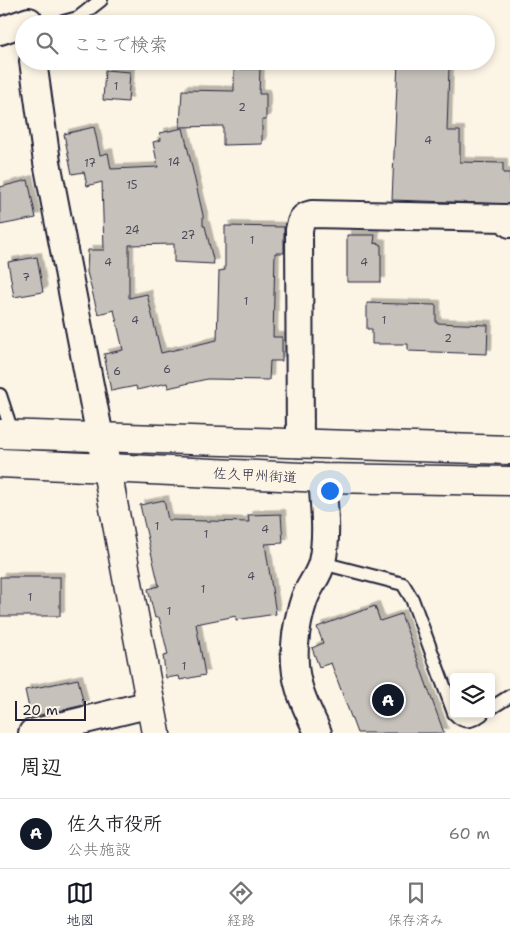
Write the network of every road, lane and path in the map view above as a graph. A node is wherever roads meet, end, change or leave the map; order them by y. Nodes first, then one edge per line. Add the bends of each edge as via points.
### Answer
1 (101, 0) edge
2 (82, 15) edge
3 (15, 22) edge
4 (0, 31) edge
5 (34, 70) edge
6 (510, 224) edge
7 (0, 394) edge
8 (7, 435) edge
9 (100, 437) junction
10 (300, 444) junction
11 (510, 450) edge
12 (0, 462) edge
13 (107, 467) junction
14 (322, 478) junction
15 (510, 481) edge
16 (322, 563) junction
17 (510, 696) edge
18 (450, 702) edge
19 (151, 704) junction
20 (495, 705) edge
21 (458, 718) edge
22 (474, 718) edge
23 (32, 733) edge
24 (156, 733) edge
25 (318, 733) edge

1 - 2 lane
3 - 4 street
5 - 9 street via 47,162
6 - 10 street via 505,218 495,217 312,214 301,220
7 - 8 lane
8 - 9 main road
9 - 10 main road
9 - 13 main road
10 - 11 main road
12 - 13 main road, 佐久甲州街道
13 - 14 main road, 佐久甲州街道
13 - 19 main road
14 - 15 main road, 佐久甲州街道
14 - 16 street via 326,529
16 - 18 lane via 403,584 412,599
16 - 25 street via 304,598 294,664 299,687
17 - 20 lane
19 - 23 street
19 - 24 main road
21 - 22 lane via 468,721

